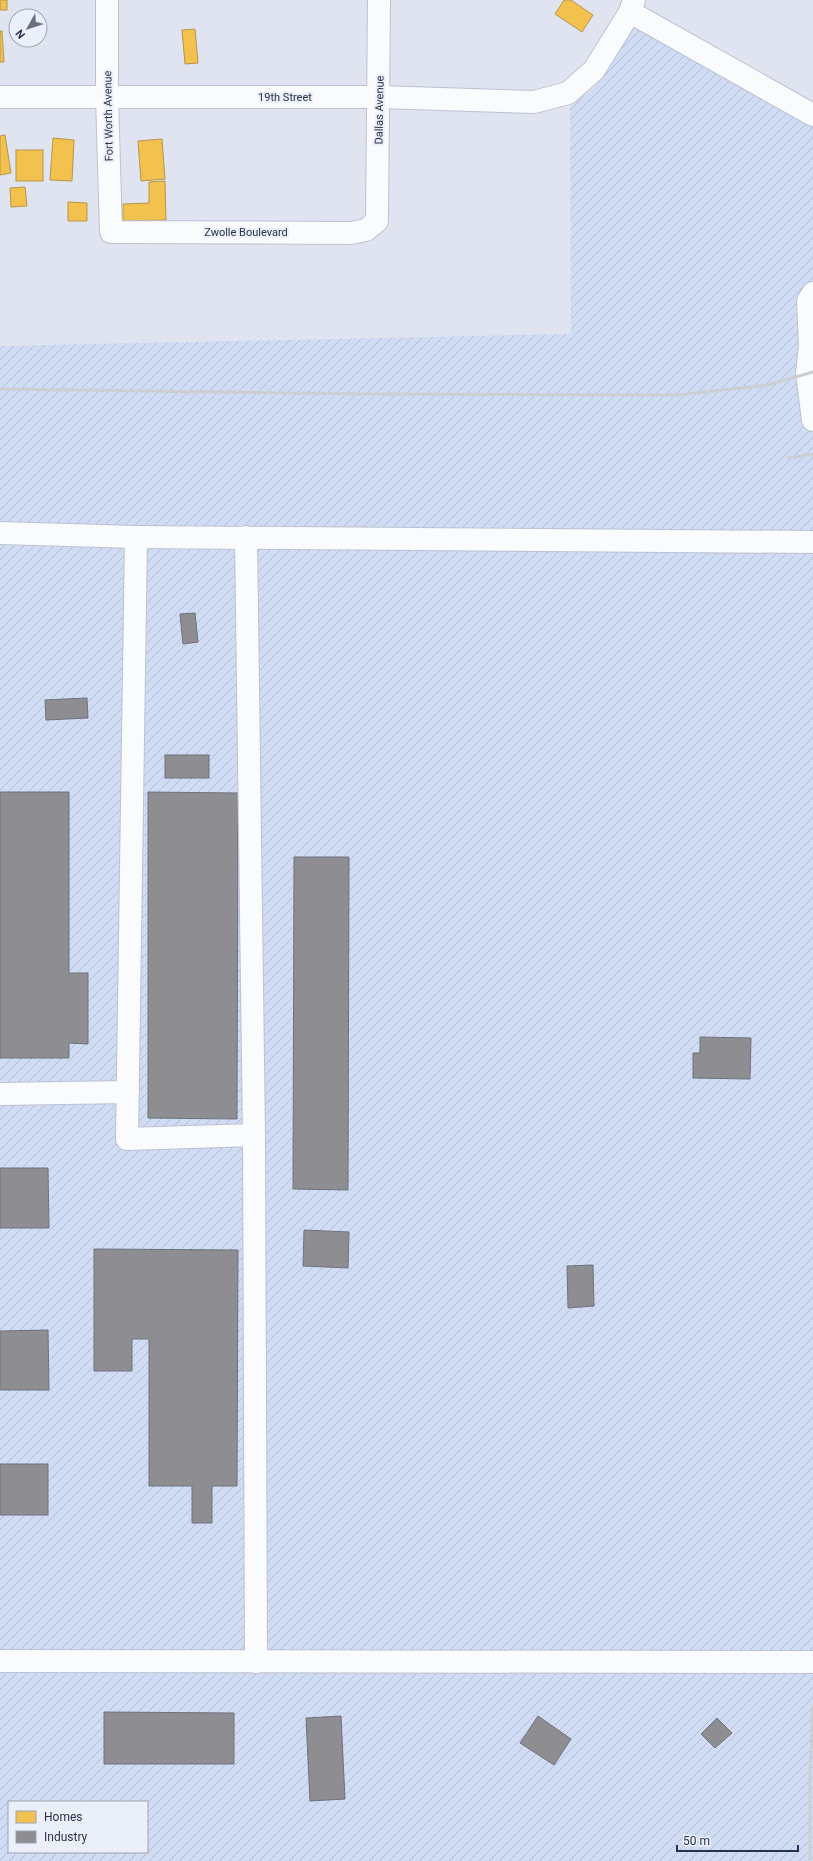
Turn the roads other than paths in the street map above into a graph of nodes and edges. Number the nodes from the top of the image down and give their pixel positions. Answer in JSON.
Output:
{"nodes":[{"id":1,"x":107,"y":0,"type":"edge"},
{"id":2,"x":379,"y":0,"type":"edge"},
{"id":3,"x":632,"y":6,"type":"edge"},
{"id":4,"x":0,"y":97,"type":"edge"},
{"id":5,"x":107,"y":97,"type":"junction"},
{"id":6,"x":379,"y":98,"type":"junction"},
{"id":7,"x":813,"y":115,"type":"edge"},
{"id":8,"x":377,"y":221,"type":"joint"},
{"id":9,"x":111,"y":232,"type":"joint"},
{"id":10,"x":813,"y":293,"type":"edge"},
{"id":11,"x":813,"y":420,"type":"edge"},
{"id":12,"x":0,"y":533,"type":"edge"},
{"id":13,"x":136,"y":537,"type":"junction"},
{"id":14,"x":246,"y":537,"type":"junction"},
{"id":15,"x":813,"y":542,"type":"edge"},
{"id":16,"x":128,"y":1092,"type":"junction"},
{"id":17,"x":0,"y":1094,"type":"edge"},
{"id":18,"x":254,"y":1135,"type":"junction"},
{"id":19,"x":0,"y":1661,"type":"edge"},
{"id":20,"x":256,"y":1662,"type":"junction"},
{"id":21,"x":813,"y":1662,"type":"edge"}],
"edges":[{"from":1,"to":5,"type":"street","name":"Fort Worth Avenue"},
{"from":2,"to":6,"type":"street","name":"Dallas Avenue"},
{"from":3,"to":6,"type":"street","name":"19th Street"},
{"from":3,"to":7,"type":"street"},
{"from":4,"to":5,"type":"street","name":"19th Street"},
{"from":5,"to":6,"type":"street","name":"19th Street"},
{"from":5,"to":9,"type":"street","name":"Fort Worth Avenue"},
{"from":6,"to":8,"type":"street","name":"Dallas Avenue"},
{"from":8,"to":9,"type":"street","name":"Zwolle Boulevard"},
{"from":10,"to":11,"type":"street"},
{"from":12,"to":13,"type":"street"},
{"from":13,"to":14,"type":"street"},
{"from":13,"to":16,"type":"street"},
{"from":14,"to":15,"type":"street"},
{"from":14,"to":18,"type":"street"},
{"from":16,"to":17,"type":"street"},
{"from":16,"to":18,"type":"street"},
{"from":18,"to":20,"type":"street"},
{"from":19,"to":20,"type":"street"},
{"from":20,"to":21,"type":"street"}]}
